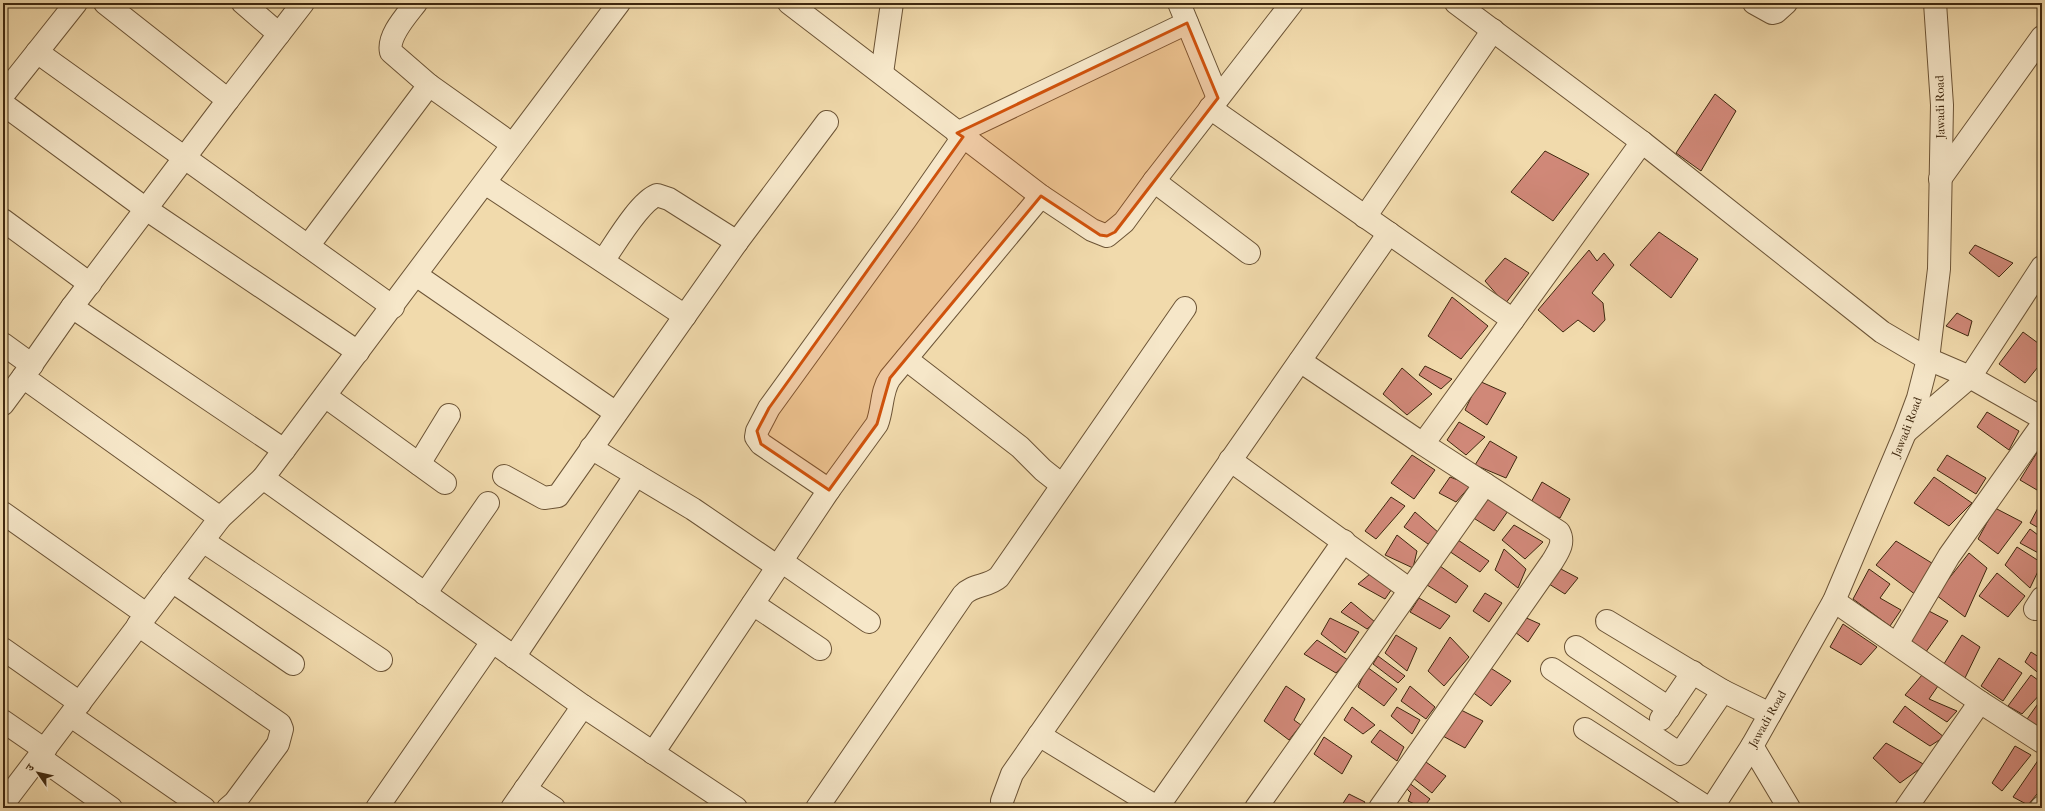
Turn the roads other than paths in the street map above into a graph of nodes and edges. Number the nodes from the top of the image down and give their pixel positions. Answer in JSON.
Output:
{"nodes":[{"id":1,"x":76,"y":3,"type":"edge"},
{"id":2,"x":105,"y":3,"type":"edge"},
{"id":3,"x":243,"y":3,"type":"edge"},
{"id":4,"x":303,"y":3,"type":"edge"},
{"id":5,"x":416,"y":3,"type":"edge"},
{"id":6,"x":619,"y":3,"type":"edge"},
{"id":7,"x":789,"y":3,"type":"edge"},
{"id":8,"x":892,"y":3,"type":"edge"},
{"id":9,"x":1179,"y":3,"type":"edge"},
{"id":10,"x":1292,"y":3,"type":"edge"},
{"id":11,"x":1456,"y":3,"type":"edge"},
{"id":12,"x":1754,"y":3,"type":"edge"},
{"id":13,"x":1786,"y":3,"type":"edge"},
{"id":14,"x":1935,"y":3,"type":"edge"},
{"id":15,"x":1187,"y":24,"type":"junction"},
{"id":16,"x":1493,"y":30,"type":"junction"},
{"id":17,"x":279,"y":34,"type":"junction"},
{"id":18,"x":2042,"y":37,"type":"edge"},
{"id":19,"x":37,"y":52,"type":"junction"},
{"id":20,"x":882,"y":73,"type":"junction"},
{"id":21,"x":429,"y":85,"type":"junction"},
{"id":22,"x":3,"y":95,"type":"edge"},
{"id":23,"x":228,"y":100,"type":"junction"},
{"id":24,"x":1214,"y":103,"type":"junction"},
{"id":25,"x":3,"y":104,"type":"edge"},
{"id":26,"x":827,"y":122,"type":"dead end"},
{"id":27,"x":960,"y":135,"type":"junction"},
{"id":28,"x":1642,"y":142,"type":"junction"},
{"id":29,"x":512,"y":144,"type":"junction"},
{"id":30,"x":184,"y":158,"type":"junction"},
{"id":31,"x":1940,"y":179,"type":"junction"},
{"id":32,"x":1154,"y":181,"type":"junction"},
{"id":33,"x":485,"y":182,"type":"junction"},
{"id":34,"x":1041,"y":196,"type":"junction"},
{"id":35,"x":146,"y":209,"type":"junction"},
{"id":36,"x":1365,"y":216,"type":"junction"},
{"id":37,"x":3,"y":220,"type":"edge"},
{"id":38,"x":1389,"y":233,"type":"junction"},
{"id":39,"x":737,"y":242,"type":"junction"},
{"id":40,"x":308,"y":246,"type":"junction"},
{"id":41,"x":1249,"y":252,"type":"dead end"},
{"id":42,"x":603,"y":261,"type":"junction"},
{"id":43,"x":2042,"y":267,"type":"edge"},
{"id":44,"x":416,"y":275,"type":"junction"},
{"id":45,"x":90,"y":284,"type":"junction"},
{"id":46,"x":72,"y":307,"type":"junction"},
{"id":47,"x":393,"y":307,"type":"junction"},
{"id":48,"x":1185,"y":308,"type":"dead end"},
{"id":49,"x":685,"y":316,"type":"junction"},
{"id":50,"x":1513,"y":320,"type":"junction"},
{"id":51,"x":3,"y":344,"type":"edge"},
{"id":52,"x":358,"y":352,"type":"junction"},
{"id":53,"x":906,"y":359,"type":"junction"},
{"id":54,"x":1928,"y":359,"type":"junction"},
{"id":55,"x":1300,"y":360,"type":"junction"},
{"id":56,"x":28,"y":371,"type":"junction"},
{"id":57,"x":1970,"y":377,"type":"junction"},
{"id":58,"x":325,"y":396,"type":"junction"},
{"id":59,"x":3,"y":404,"type":"edge"},
{"id":60,"x":616,"y":413,"type":"junction"},
{"id":61,"x":449,"y":415,"type":"dead end"},
{"id":62,"x":2042,"y":418,"type":"edge"},
{"id":63,"x":2042,"y":425,"type":"edge"},
{"id":64,"x":1905,"y":433,"type":"junction"},
{"id":65,"x":1424,"y":444,"type":"junction"},
{"id":66,"x":591,"y":448,"type":"junction"},
{"id":67,"x":284,"y":450,"type":"junction"},
{"id":68,"x":1230,"y":460,"type":"junction"},
{"id":69,"x":419,"y":464,"type":"junction"},
{"id":70,"x":636,"y":475,"type":"junction"},
{"id":71,"x":504,"y":476,"type":"dead end"},
{"id":72,"x":263,"y":478,"type":"junction"},
{"id":73,"x":445,"y":483,"type":"dead end"},
{"id":74,"x":1486,"y":484,"type":"junction"},
{"id":75,"x":1062,"y":485,"type":"junction"},
{"id":76,"x":829,"y":490,"type":"junction"},
{"id":77,"x":488,"y":503,"type":"dead end"},
{"id":78,"x":3,"y":513,"type":"edge"},
{"id":79,"x":220,"y":518,"type":"junction"},
{"id":80,"x":203,"y":541,"type":"junction"},
{"id":81,"x":1344,"y":541,"type":"junction"},
{"id":82,"x":780,"y":564,"type":"junction"},
{"id":83,"x":172,"y":581,"type":"junction"},
{"id":84,"x":1410,"y":590,"type":"junction"},
{"id":85,"x":425,"y":594,"type":"junction"},
{"id":86,"x":1834,"y":601,"type":"junction"},
{"id":87,"x":753,"y":604,"type":"junction"},
{"id":88,"x":142,"y":620,"type":"junction"},
{"id":89,"x":1607,"y":621,"type":"dead end"},
{"id":90,"x":869,"y":622,"type":"dead end"},
{"id":91,"x":492,"y":642,"type":"junction"},
{"id":92,"x":1897,"y":644,"type":"junction"},
{"id":93,"x":1576,"y":646,"type":"dead end"},
{"id":94,"x":3,"y":649,"type":"edge"},
{"id":95,"x":820,"y":649,"type":"dead end"},
{"id":96,"x":514,"y":657,"type":"junction"},
{"id":97,"x":381,"y":660,"type":"dead end"},
{"id":98,"x":293,"y":664,"type":"dead end"},
{"id":99,"x":1552,"y":669,"type":"dead end"},
{"id":100,"x":1693,"y":672,"type":"junction"},
{"id":101,"x":1723,"y":691,"type":"junction"},
{"id":102,"x":1980,"y":702,"type":"junction"},
{"id":103,"x":583,"y":706,"type":"junction"},
{"id":104,"x":1669,"y":708,"type":"junction"},
{"id":105,"x":76,"y":709,"type":"junction"},
{"id":106,"x":1770,"y":714,"type":"junction"},
{"id":107,"x":3,"y":721,"type":"edge"},
{"id":108,"x":1585,"y":729,"type":"dead end"},
{"id":109,"x":1650,"y":734,"type":"junction"},
{"id":110,"x":1039,"y":735,"type":"junction"},
{"id":111,"x":2042,"y":742,"type":"edge"},
{"id":112,"x":1752,"y":746,"type":"junction"},
{"id":113,"x":42,"y":753,"type":"junction"},
{"id":114,"x":653,"y":753,"type":"junction"},
{"id":115,"x":525,"y":789,"type":"junction"},
{"id":116,"x":1002,"y":801,"type":"dead end"},
{"id":117,"x":3,"y":804,"type":"edge"},
{"id":118,"x":111,"y":808,"type":"edge"},
{"id":119,"x":204,"y":808,"type":"edge"},
{"id":120,"x":228,"y":808,"type":"edge"},
{"id":121,"x":377,"y":808,"type":"edge"},
{"id":122,"x":512,"y":808,"type":"edge"},
{"id":123,"x":554,"y":808,"type":"edge"},
{"id":124,"x":736,"y":808,"type":"edge"},
{"id":125,"x":817,"y":808,"type":"edge"},
{"id":126,"x":1157,"y":808,"type":"edge"},
{"id":127,"x":1256,"y":808,"type":"edge"},
{"id":128,"x":1380,"y":808,"type":"edge"},
{"id":129,"x":1708,"y":808,"type":"edge"},
{"id":130,"x":1712,"y":808,"type":"edge"},
{"id":131,"x":1789,"y":808,"type":"edge"},
{"id":132,"x":1906,"y":808,"type":"edge"}],
"edges":[{"from":1,"to":19,"type":"street"},
{"from":2,"to":23,"type":"street"},
{"from":3,"to":17,"type":"street"},
{"from":4,"to":17,"type":"street"},
{"from":5,"to":21,"type":"street"},
{"from":6,"to":29,"type":"street"},
{"from":7,"to":20,"type":"street"},
{"from":8,"to":20,"type":"street"},
{"from":9,"to":15,"type":"street"},
{"from":10,"to":24,"type":"street"},
{"from":11,"to":16,"type":"street"},
{"from":12,"to":13,"type":"street"},
{"from":14,"to":31,"type":"street","name":"Jawadi Road"},
{"from":15,"to":24,"type":"street"},
{"from":15,"to":27,"type":"street"},
{"from":16,"to":28,"type":"street"},
{"from":16,"to":36,"type":"street"},
{"from":17,"to":23,"type":"street"},
{"from":18,"to":31,"type":"street"},
{"from":19,"to":22,"type":"street"},
{"from":19,"to":30,"type":"street"},
{"from":20,"to":27,"type":"street"},
{"from":21,"to":29,"type":"street"},
{"from":21,"to":40,"type":"street"},
{"from":23,"to":30,"type":"street"},
{"from":24,"to":32,"type":"street"},
{"from":24,"to":36,"type":"street"},
{"from":25,"to":35,"type":"street"},
{"from":26,"to":39,"type":"street"},
{"from":27,"to":34,"type":"street"},
{"from":27,"to":76,"type":"street"},
{"from":28,"to":50,"type":"street"},
{"from":28,"to":54,"type":"street"},
{"from":29,"to":33,"type":"street"},
{"from":30,"to":35,"type":"street"},
{"from":30,"to":40,"type":"street"},
{"from":31,"to":54,"type":"street","name":"Jawadi Road"},
{"from":32,"to":34,"type":"street"},
{"from":32,"to":41,"type":"street"},
{"from":33,"to":42,"type":"street"},
{"from":33,"to":44,"type":"street"},
{"from":34,"to":53,"type":"street"},
{"from":35,"to":45,"type":"street"},
{"from":35,"to":52,"type":"street"},
{"from":36,"to":38,"type":"street"},
{"from":37,"to":45,"type":"street"},
{"from":38,"to":50,"type":"street"},
{"from":38,"to":55,"type":"street"},
{"from":39,"to":42,"type":"street"},
{"from":39,"to":49,"type":"street"},
{"from":40,"to":47,"type":"street"},
{"from":42,"to":49,"type":"street"},
{"from":43,"to":57,"type":"street"},
{"from":44,"to":47,"type":"street"},
{"from":44,"to":60,"type":"street"},
{"from":45,"to":46,"type":"street"},
{"from":46,"to":56,"type":"street"},
{"from":46,"to":67,"type":"street"},
{"from":47,"to":52,"type":"street"},
{"from":48,"to":75,"type":"street"},
{"from":49,"to":60,"type":"street"},
{"from":50,"to":65,"type":"street"},
{"from":51,"to":56,"type":"street"},
{"from":52,"to":58,"type":"street"},
{"from":53,"to":75,"type":"street"},
{"from":53,"to":76,"type":"street"},
{"from":54,"to":57,"type":"street"},
{"from":54,"to":64,"type":"street","name":"Jawadi Road"},
{"from":55,"to":65,"type":"street"},
{"from":55,"to":68,"type":"street"},
{"from":56,"to":59,"type":"street"},
{"from":56,"to":79,"type":"street"},
{"from":57,"to":62,"type":"street"},
{"from":57,"to":64,"type":"street"},
{"from":58,"to":67,"type":"street"},
{"from":58,"to":69,"type":"street"},
{"from":60,"to":66,"type":"street"},
{"from":61,"to":69,"type":"street"},
{"from":63,"to":92,"type":"street"},
{"from":64,"to":86,"type":"street","name":"Jawadi Road"},
{"from":65,"to":74,"type":"street"},
{"from":66,"to":70,"type":"street"},
{"from":66,"to":71,"type":"street"},
{"from":67,"to":72,"type":"street"},
{"from":68,"to":81,"type":"street"},
{"from":68,"to":110,"type":"street"},
{"from":69,"to":73,"type":"street"},
{"from":70,"to":82,"type":"street"},
{"from":70,"to":96,"type":"street"},
{"from":72,"to":79,"type":"street"},
{"from":72,"to":85,"type":"street"},
{"from":74,"to":84,"type":"street"},
{"from":74,"to":128,"type":"street"},
{"from":75,"to":125,"type":"street"},
{"from":76,"to":82,"type":"street"},
{"from":77,"to":85,"type":"street"},
{"from":78,"to":88,"type":"street"},
{"from":79,"to":80,"type":"street"},
{"from":80,"to":83,"type":"street"},
{"from":80,"to":97,"type":"street"},
{"from":81,"to":84,"type":"street"},
{"from":81,"to":126,"type":"street"},
{"from":82,"to":87,"type":"street"},
{"from":82,"to":90,"type":"street"},
{"from":83,"to":88,"type":"street"},
{"from":83,"to":98,"type":"street"},
{"from":84,"to":127,"type":"street"},
{"from":85,"to":91,"type":"street"},
{"from":86,"to":92,"type":"street"},
{"from":86,"to":106,"type":"street","name":"Jawadi Road"},
{"from":87,"to":95,"type":"street"},
{"from":87,"to":114,"type":"street"},
{"from":88,"to":105,"type":"street"},
{"from":88,"to":120,"type":"street"},
{"from":89,"to":100,"type":"street"},
{"from":91,"to":96,"type":"street"},
{"from":91,"to":121,"type":"street"},
{"from":92,"to":102,"type":"street"},
{"from":93,"to":104,"type":"street"},
{"from":94,"to":105,"type":"street"},
{"from":96,"to":103,"type":"street"},
{"from":99,"to":109,"type":"street"},
{"from":100,"to":101,"type":"street"},
{"from":100,"to":104,"type":"street"},
{"from":101,"to":106,"type":"street"},
{"from":101,"to":109,"type":"street"},
{"from":102,"to":111,"type":"street"},
{"from":102,"to":132,"type":"street"},
{"from":103,"to":114,"type":"street"},
{"from":103,"to":115,"type":"street"},
{"from":104,"to":109,"type":"street"},
{"from":105,"to":113,"type":"street"},
{"from":105,"to":119,"type":"street"},
{"from":106,"to":112,"type":"street","name":"Jawadi Road"},
{"from":107,"to":113,"type":"street"},
{"from":108,"to":129,"type":"street"},
{"from":110,"to":116,"type":"street"},
{"from":110,"to":126,"type":"street"},
{"from":112,"to":130,"type":"street","name":"Jawadi Road"},
{"from":112,"to":131,"type":"street"},
{"from":113,"to":117,"type":"street"},
{"from":113,"to":118,"type":"street"},
{"from":114,"to":124,"type":"street"},
{"from":115,"to":122,"type":"street"},
{"from":115,"to":123,"type":"street"}]}
